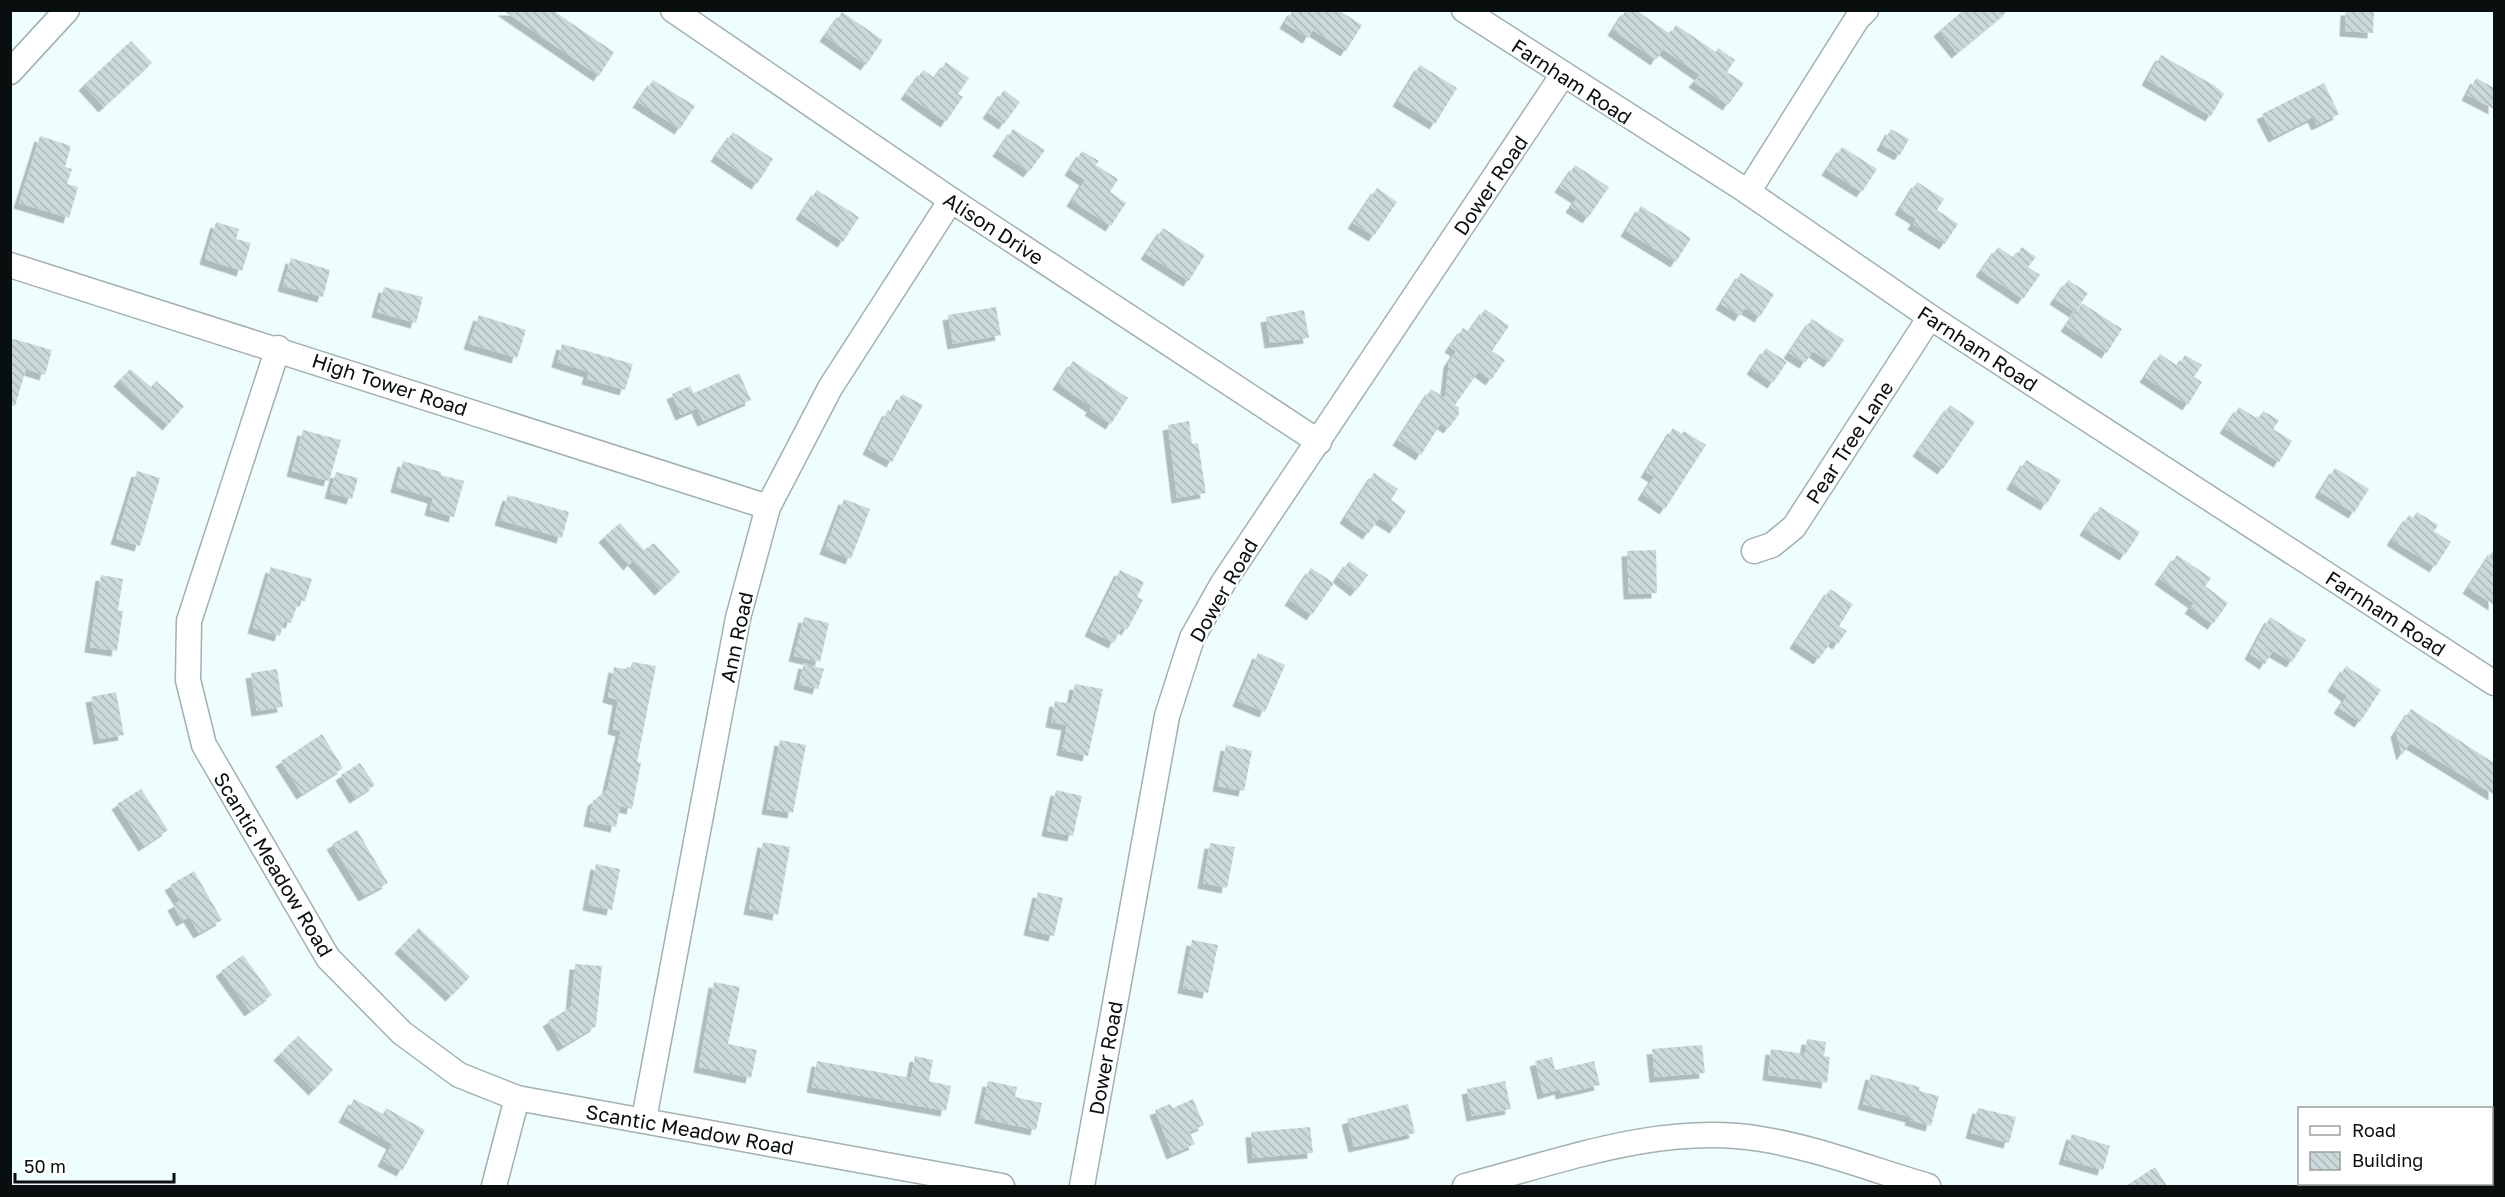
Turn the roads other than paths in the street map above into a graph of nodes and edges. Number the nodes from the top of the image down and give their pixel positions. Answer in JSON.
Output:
{"nodes":[{"id":1,"x":67,"y":10,"type":"edge"},
{"id":2,"x":673,"y":10,"type":"edge"},
{"id":3,"x":1464,"y":10,"type":"edge"},
{"id":4,"x":1866,"y":10,"type":"edge"},
{"id":5,"x":10,"y":72,"type":"edge"},
{"id":6,"x":1562,"y":76,"type":"junction"},
{"id":7,"x":1748,"y":192,"type":"junction"},
{"id":8,"x":951,"y":200,"type":"junction"},
{"id":9,"x":10,"y":265,"type":"edge"},
{"id":10,"x":1930,"y":317,"type":"junction"},
{"id":11,"x":278,"y":348,"type":"junction"},
{"id":12,"x":1319,"y":442,"type":"junction"},
{"id":13,"x":768,"y":507,"type":"junction"},
{"id":14,"x":1754,"y":551,"type":"dead end"},
{"id":15,"x":2494,"y":683,"type":"edge"},
{"id":16,"x":517,"y":1098,"type":"junction"},
{"id":17,"x":644,"y":1119,"type":"junction"},
{"id":18,"x":494,"y":1186,"type":"edge"},
{"id":19,"x":1002,"y":1186,"type":"edge"},
{"id":20,"x":1082,"y":1186,"type":"edge"},
{"id":21,"x":1465,"y":1186,"type":"edge"},
{"id":22,"x":1928,"y":1186,"type":"edge"}],
"edges":[{"from":1,"to":5,"type":"street"},
{"from":2,"to":8,"type":"street","name":"Alison Drive"},
{"from":3,"to":6,"type":"street","name":"Farnham Road"},
{"from":4,"to":7,"type":"street"},
{"from":6,"to":7,"type":"street","name":"Farnham Road"},
{"from":6,"to":12,"type":"street","name":"Dower Road"},
{"from":7,"to":10,"type":"street","name":"Farnham Road"},
{"from":8,"to":12,"type":"street","name":"Alison Drive"},
{"from":8,"to":13,"type":"street","name":"Ann Road"},
{"from":9,"to":11,"type":"street","name":"High Tower Road"},
{"from":10,"to":14,"type":"street","name":"Pear Tree Lane"},
{"from":10,"to":15,"type":"street","name":"Farnham Road"},
{"from":11,"to":13,"type":"street","name":"High Tower Road"},
{"from":11,"to":16,"type":"street","name":"Scantic Meadow Road"},
{"from":12,"to":20,"type":"street","name":"Dower Road"},
{"from":13,"to":17,"type":"street","name":"Ann Road"},
{"from":16,"to":17,"type":"street","name":"Scantic Meadow Road"},
{"from":16,"to":18,"type":"street"},
{"from":17,"to":19,"type":"street","name":"Scantic Meadow Road"},
{"from":21,"to":22,"type":"street"}]}
